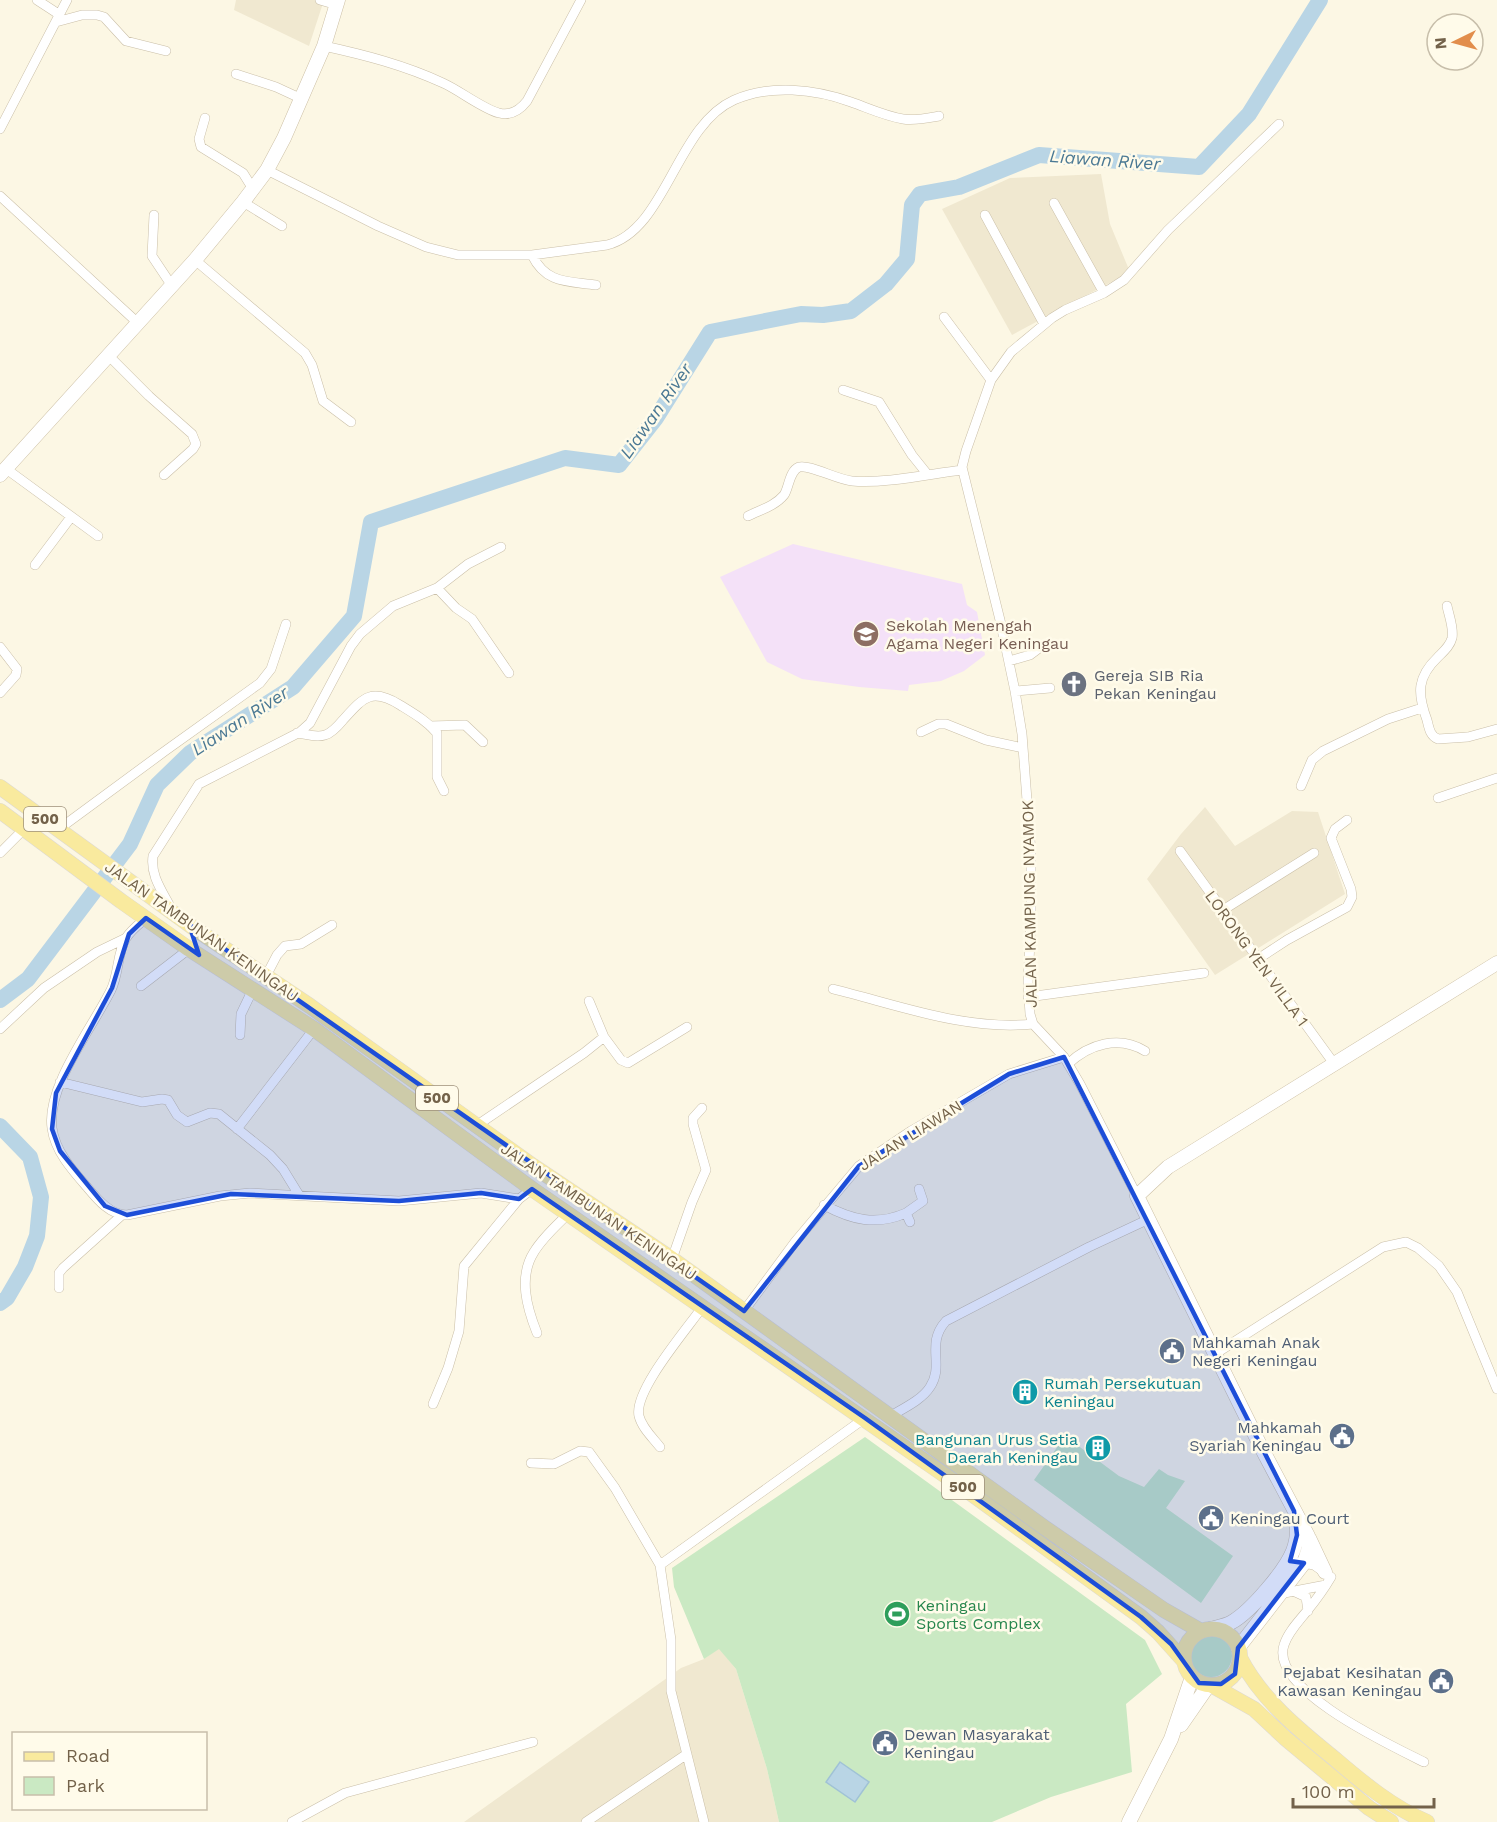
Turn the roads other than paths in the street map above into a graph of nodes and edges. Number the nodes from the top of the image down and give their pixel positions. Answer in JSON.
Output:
{"nodes":[{"id":1,"x":37,"y":0,"type":"edge"},
{"id":2,"x":67,"y":0,"type":"edge"},
{"id":3,"x":320,"y":0,"type":"edge"},
{"id":4,"x":581,"y":0,"type":"edge"},
{"id":5,"x":338,"y":3,"type":"edge"},
{"id":6,"x":58,"y":19,"type":"junction"},
{"id":7,"x":324,"y":46,"type":"junction"},
{"id":8,"x":166,"y":51,"type":"dead end"},
{"id":9,"x":236,"y":74,"type":"dead end"},
{"id":10,"x":302,"y":99,"type":"junction"},
{"id":11,"x":939,"y":116,"type":"dead end"},
{"id":12,"x":205,"y":118,"type":"dead end"},
{"id":13,"x":1279,"y":124,"type":"dead end"},
{"id":14,"x":0,"y":129,"type":"edge"},
{"id":15,"x":267,"y":170,"type":"junction"},
{"id":16,"x":253,"y":189,"type":"junction"},
{"id":17,"x":0,"y":196,"type":"edge"},
{"id":18,"x":243,"y":202,"type":"junction"},
{"id":19,"x":1054,"y":203,"type":"dead end"},
{"id":20,"x":154,"y":214,"type":"dead end"},
{"id":21,"x":985,"y":215,"type":"dead end"},
{"id":22,"x":282,"y":226,"type":"dead end"},
{"id":23,"x":532,"y":255,"type":"junction"},
{"id":24,"x":195,"y":260,"type":"junction"},
{"id":25,"x":596,"y":285,"type":"dead end"},
{"id":26,"x":172,"y":286,"type":"junction"},
{"id":27,"x":1104,"y":293,"type":"junction"},
{"id":28,"x":944,"y":317,"type":"dead end"},
{"id":29,"x":139,"y":324,"type":"junction"},
{"id":30,"x":1044,"y":324,"type":"junction"},
{"id":31,"x":109,"y":356,"type":"junction"},
{"id":32,"x":991,"y":380,"type":"junction"},
{"id":33,"x":843,"y":390,"type":"dead end"},
{"id":34,"x":351,"y":422,"type":"dead end"},
{"id":35,"x":962,"y":470,"type":"junction"},
{"id":36,"x":3,"y":471,"type":"edge"},
{"id":37,"x":928,"y":474,"type":"junction"},
{"id":38,"x":164,"y":475,"type":"dead end"},
{"id":39,"x":748,"y":516,"type":"dead end"},
{"id":40,"x":71,"y":517,"type":"junction"},
{"id":41,"x":98,"y":536,"type":"dead end"},
{"id":42,"x":501,"y":547,"type":"dead end"},
{"id":43,"x":35,"y":565,"type":"dead end"},
{"id":44,"x":437,"y":588,"type":"junction"},
{"id":45,"x":1447,"y":606,"type":"dead end"},
{"id":46,"x":286,"y":624,"type":"dead end"},
{"id":47,"x":1042,"y":646,"type":"dead end"},
{"id":48,"x":0,"y":647,"type":"edge"},
{"id":49,"x":1009,"y":662,"type":"junction"},
{"id":50,"x":509,"y":673,"type":"dead end"},
{"id":51,"x":1050,"y":688,"type":"dead end"},
{"id":52,"x":1015,"y":691,"type":"junction"},
{"id":53,"x":0,"y":693,"type":"edge"},
{"id":54,"x":1422,"y":708,"type":"junction"},
{"id":55,"x":430,"y":726,"type":"junction"},
{"id":56,"x":1497,"y":729,"type":"edge"},
{"id":57,"x":921,"y":732,"type":"dead end"},
{"id":58,"x":297,"y":733,"type":"junction"},
{"id":59,"x":483,"y":742,"type":"dead end"},
{"id":60,"x":1023,"y":748,"type":"junction"},
{"id":61,"x":1497,"y":778,"type":"edge"},
{"id":62,"x":1301,"y":786,"type":"dead end"},
{"id":63,"x":0,"y":787,"type":"edge"},
{"id":64,"x":444,"y":791,"type":"dead end"},
{"id":65,"x":1438,"y":798,"type":"dead end"},
{"id":66,"x":0,"y":811,"type":"edge"},
{"id":67,"x":1347,"y":820,"type":"dead end"},
{"id":68,"x":24,"y":829,"type":"junction"},
{"id":69,"x":59,"y":829,"type":"junction"},
{"id":70,"x":1180,"y":851,"type":"dead end"},
{"id":71,"x":0,"y":853,"type":"edge"},
{"id":72,"x":1314,"y":853,"type":"dead end"},
{"id":73,"x":1223,"y":910,"type":"junction"},
{"id":74,"x":173,"y":912,"type":"junction"},
{"id":75,"x":146,"y":918,"type":"junction"},
{"id":76,"x":189,"y":924,"type":"junction"},
{"id":77,"x":332,"y":926,"type":"dead end"},
{"id":78,"x":126,"y":938,"type":"junction"},
{"id":79,"x":189,"y":949,"type":"junction"},
{"id":80,"x":1258,"y":959,"type":"junction"},
{"id":81,"x":1497,"y":963,"type":"edge"},
{"id":82,"x":1204,"y":973,"type":"dead end"},
{"id":83,"x":266,"y":975,"type":"junction"},
{"id":84,"x":141,"y":986,"type":"dead end"},
{"id":85,"x":250,"y":987,"type":"junction"},
{"id":86,"x":833,"y":989,"type":"dead end"},
{"id":87,"x":1028,"y":997,"type":"junction"},
{"id":88,"x":589,"y":1001,"type":"dead end"},
{"id":89,"x":1033,"y":1024,"type":"junction"},
{"id":90,"x":687,"y":1027,"type":"dead end"},
{"id":91,"x":0,"y":1029,"type":"edge"},
{"id":92,"x":314,"y":1029,"type":"junction"},
{"id":93,"x":240,"y":1035,"type":"dead end"},
{"id":94,"x":604,"y":1037,"type":"junction"},
{"id":95,"x":1145,"y":1051,"type":"dead end"},
{"id":96,"x":1066,"y":1060,"type":"junction"},
{"id":97,"x":1335,"y":1065,"type":"junction"},
{"id":98,"x":60,"y":1082,"type":"junction"},
{"id":99,"x":702,"y":1108,"type":"dead end"},
{"id":100,"x":476,"y":1125,"type":"junction"},
{"id":101,"x":237,"y":1129,"type":"junction"},
{"id":102,"x":532,"y":1189,"type":"junction"},
{"id":103,"x":919,"y":1189,"type":"dead end"},
{"id":104,"x":299,"y":1195,"type":"junction"},
{"id":105,"x":1137,"y":1196,"type":"junction"},
{"id":106,"x":519,"y":1199,"type":"junction"},
{"id":107,"x":824,"y":1205,"type":"junction"},
{"id":108,"x":569,"y":1214,"type":"junction"},
{"id":109,"x":122,"y":1215,"type":"junction"},
{"id":110,"x":1149,"y":1219,"type":"junction"},
{"id":111,"x":672,"y":1259,"type":"junction"},
{"id":112,"x":59,"y":1288,"type":"dead end"},
{"id":113,"x":704,"y":1306,"type":"junction"},
{"id":114,"x":744,"y":1311,"type":"junction"},
{"id":115,"x":537,"y":1333,"type":"dead end"},
{"id":116,"x":1215,"y":1354,"type":"junction"},
{"id":117,"x":1497,"y":1389,"type":"edge"},
{"id":118,"x":433,"y":1404,"type":"dead end"},
{"id":119,"x":889,"y":1417,"type":"junction"},
{"id":120,"x":865,"y":1418,"type":"junction"},
{"id":121,"x":660,"y":1447,"type":"dead end"},
{"id":122,"x":531,"y":1463,"type":"dead end"},
{"id":123,"x":1294,"y":1511,"type":"junction"},
{"id":124,"x":1308,"y":1536,"type":"junction"},
{"id":125,"x":1287,"y":1562,"type":"junction"},
{"id":126,"x":1304,"y":1563,"type":"junction"},
{"id":127,"x":660,"y":1565,"type":"junction"},
{"id":128,"x":1327,"y":1578,"type":"junction"},
{"id":129,"x":1286,"y":1593,"type":"junction"},
{"id":130,"x":1308,"y":1611,"type":"junction"},
{"id":131,"x":1205,"y":1630,"type":"junction"},
{"id":132,"x":1239,"y":1653,"type":"junction"},
{"id":133,"x":1184,"y":1661,"type":"junction"},
{"id":134,"x":1192,"y":1677,"type":"junction"},
{"id":135,"x":1211,"y":1686,"type":"junction"},
{"id":136,"x":1171,"y":1739,"type":"junction"},
{"id":137,"x":532,"y":1742,"type":"dead end"},
{"id":138,"x":687,"y":1754,"type":"junction"},
{"id":139,"x":1424,"y":1762,"type":"dead end"},
{"id":140,"x":292,"y":1822,"type":"edge"},
{"id":141,"x":586,"y":1822,"type":"edge"},
{"id":142,"x":704,"y":1822,"type":"edge"},
{"id":143,"x":1129,"y":1822,"type":"edge"},
{"id":144,"x":1391,"y":1822,"type":"edge"},
{"id":145,"x":1426,"y":1822,"type":"edge"}],
"edges":[{"from":1,"to":6,"type":"street"},
{"from":2,"to":6,"type":"street"},
{"from":3,"to":5,"type":"street"},
{"from":4,"to":7,"type":"street"},
{"from":5,"to":7,"type":"street"},
{"from":6,"to":8,"type":"street"},
{"from":6,"to":14,"type":"street"},
{"from":7,"to":10,"type":"street"},
{"from":9,"to":10,"type":"street"},
{"from":10,"to":15,"type":"street"},
{"from":11,"to":23,"type":"street"},
{"from":12,"to":16,"type":"street"},
{"from":13,"to":27,"type":"street","name":"JALAN KAMPUNG NYAMOK"},
{"from":15,"to":16,"type":"street"},
{"from":15,"to":23,"type":"street"},
{"from":16,"to":18,"type":"street"},
{"from":17,"to":29,"type":"street"},
{"from":18,"to":22,"type":"street"},
{"from":18,"to":24,"type":"street"},
{"from":19,"to":27,"type":"street"},
{"from":20,"to":26,"type":"street"},
{"from":21,"to":30,"type":"street"},
{"from":23,"to":25,"type":"street"},
{"from":24,"to":26,"type":"street"},
{"from":24,"to":34,"type":"street"},
{"from":26,"to":29,"type":"street"},
{"from":27,"to":30,"type":"street","name":"JALAN KAMPUNG NYAMOK"},
{"from":28,"to":32,"type":"street"},
{"from":29,"to":31,"type":"street"},
{"from":30,"to":32,"type":"street","name":"JALAN KAMPUNG NYAMOK"},
{"from":31,"to":36,"type":"street"},
{"from":31,"to":38,"type":"street"},
{"from":32,"to":35,"type":"street","name":"JALAN KAMPUNG NYAMOK"},
{"from":33,"to":37,"type":"street"},
{"from":35,"to":37,"type":"street"},
{"from":35,"to":49,"type":"street","name":"JALAN KAMPUNG NYAMOK"},
{"from":36,"to":40,"type":"street"},
{"from":37,"to":39,"type":"street"},
{"from":40,"to":41,"type":"street"},
{"from":40,"to":43,"type":"street"},
{"from":42,"to":44,"type":"street"},
{"from":44,"to":50,"type":"street"},
{"from":44,"to":58,"type":"street"},
{"from":45,"to":54,"type":"street"},
{"from":46,"to":69,"type":"street"},
{"from":47,"to":49,"type":"street"},
{"from":48,"to":53,"type":"street"},
{"from":49,"to":52,"type":"street","name":"JALAN KAMPUNG NYAMOK"},
{"from":51,"to":52,"type":"street"},
{"from":52,"to":60,"type":"street","name":"JALAN KAMPUNG NYAMOK"},
{"from":54,"to":56,"type":"street"},
{"from":54,"to":62,"type":"street"},
{"from":55,"to":58,"type":"street"},
{"from":55,"to":59,"type":"street"},
{"from":55,"to":64,"type":"street"},
{"from":57,"to":60,"type":"street"},
{"from":58,"to":74,"type":"street"},
{"from":60,"to":87,"type":"street","name":"JALAN KAMPUNG NYAMOK"},
{"from":61,"to":65,"type":"street"},
{"from":63,"to":69,"type":"main road","name":"JALAN TAMBUNAN KENINGAU","number":"500"},
{"from":66,"to":68,"type":"main road","name":"JALAN TAMBUNAN KENINGAU","number":"500"},
{"from":67,"to":80,"type":"street"},
{"from":68,"to":71,"type":"street"},
{"from":68,"to":75,"type":"main road","name":"JALAN TAMBUNAN KENINGAU","number":"500"},
{"from":69,"to":74,"type":"main road","name":"JALAN TAMBUNAN KENINGAU","number":"500"},
{"from":70,"to":73,"type":"street","name":"LORONG YEN VILLA 1"},
{"from":72,"to":73,"type":"street"},
{"from":73,"to":80,"type":"street","name":"LORONG YEN VILLA 1"},
{"from":74,"to":76,"type":"main road","name":"JALAN TAMBUNAN KENINGAU","number":"500"},
{"from":75,"to":78,"type":"street"},
{"from":75,"to":79,"type":"main road","name":"JALAN TAMBUNAN KENINGAU","number":"500"},
{"from":76,"to":83,"type":"main road","name":"JALAN TAMBUNAN KENINGAU","number":"500"},
{"from":76,"to":85,"type":"main road"},
{"from":77,"to":83,"type":"street"},
{"from":78,"to":91,"type":"street"},
{"from":78,"to":98,"type":"street"},
{"from":79,"to":84,"type":"street"},
{"from":79,"to":85,"type":"main road","name":"JALAN TAMBUNAN KENINGAU","number":"500"},
{"from":80,"to":97,"type":"street","name":"LORONG YEN VILLA 1"},
{"from":81,"to":97,"type":"street"},
{"from":82,"to":87,"type":"street"},
{"from":83,"to":100,"type":"main road","name":"JALAN TAMBUNAN KENINGAU","number":"500"},
{"from":85,"to":92,"type":"main road","name":"JALAN TAMBUNAN KENINGAU","number":"500"},
{"from":85,"to":93,"type":"street"},
{"from":86,"to":89,"type":"street"},
{"from":87,"to":89,"type":"street","name":"JALAN KAMPUNG NYAMOK"},
{"from":88,"to":94,"type":"street"},
{"from":89,"to":96,"type":"street","name":"JALAN KAMPUNG NYAMOK"},
{"from":90,"to":94,"type":"street"},
{"from":92,"to":101,"type":"street"},
{"from":92,"to":102,"type":"main road","name":"JALAN TAMBUNAN KENINGAU","number":"500"},
{"from":94,"to":100,"type":"street"},
{"from":95,"to":96,"type":"street","name":"JALAN LIAWAN"},
{"from":96,"to":105,"type":"street","name":"JALAN KAMPUNG NYAMOK"},
{"from":96,"to":107,"type":"street","name":"JALAN LIAWAN"},
{"from":97,"to":105,"type":"street"},
{"from":98,"to":101,"type":"street"},
{"from":98,"to":109,"type":"street"},
{"from":99,"to":111,"type":"street"},
{"from":100,"to":111,"type":"main road","name":"JALAN TAMBUNAN KENINGAU","number":"500"},
{"from":101,"to":104,"type":"street"},
{"from":102,"to":106,"type":"street"},
{"from":102,"to":108,"type":"main road","name":"JALAN TAMBUNAN KENINGAU","number":"500"},
{"from":103,"to":107,"type":"street"},
{"from":104,"to":106,"type":"street"},
{"from":104,"to":109,"type":"street"},
{"from":105,"to":110,"type":"street","name":"JALAN KAMPUNG NYAMOK"},
{"from":106,"to":118,"type":"street"},
{"from":107,"to":114,"type":"street","name":"JALAN LIAWAN"},
{"from":108,"to":113,"type":"main road","name":"JALAN TAMBUNAN KENINGAU","number":"500"},
{"from":108,"to":115,"type":"street"},
{"from":109,"to":112,"type":"street"},
{"from":110,"to":116,"type":"street","name":"JALAN KAMPUNG NYAMOK"},
{"from":110,"to":119,"type":"street"},
{"from":111,"to":114,"type":"main road","name":"JALAN TAMBUNAN KENINGAU","number":"500"},
{"from":113,"to":120,"type":"main road","name":"JALAN TAMBUNAN KENINGAU","number":"500"},
{"from":113,"to":121,"type":"street"},
{"from":114,"to":119,"type":"main road","name":"JALAN TAMBUNAN KENINGAU","number":"500"},
{"from":116,"to":117,"type":"street"},
{"from":116,"to":123,"type":"street","name":"JALAN KAMPUNG NYAMOK"},
{"from":119,"to":131,"type":"main road","name":"JALAN TAMBUNAN KENINGAU","number":"500"},
{"from":120,"to":127,"type":"street"},
{"from":120,"to":133,"type":"main road","name":"JALAN TAMBUNAN KENINGAU","number":"500"},
{"from":122,"to":127,"type":"street"},
{"from":123,"to":124,"type":"street","name":"JALAN KAMPUNG NYAMOK"},
{"from":123,"to":125,"type":"street","name":"JALAN KAMPUNG NYAMOK"},
{"from":124,"to":126,"type":"street"},
{"from":124,"to":128,"type":"street","name":"JALAN KAMPUNG NYAMOK"},
{"from":125,"to":126,"type":"street"},
{"from":125,"to":131,"type":"street","name":"JALAN KAMPUNG NYAMOK"},
{"from":126,"to":128,"type":"street"},
{"from":126,"to":129,"type":"street"},
{"from":127,"to":138,"type":"street"},
{"from":128,"to":129,"type":"street"},
{"from":128,"to":130,"type":"street"},
{"from":129,"to":130,"type":"street"},
{"from":129,"to":132,"type":"street"},
{"from":130,"to":139,"type":"street"},
{"from":131,"to":132,"type":"main road","number":"500"},
{"from":131,"to":133,"type":"main road"},
{"from":132,"to":135,"type":"main road"},
{"from":132,"to":145,"type":"main road","number":"500"},
{"from":133,"to":134,"type":"main road","number":"500"},
{"from":134,"to":135,"type":"main road"},
{"from":134,"to":136,"type":"street"},
{"from":135,"to":136,"type":"street"},
{"from":135,"to":144,"type":"main road"},
{"from":136,"to":143,"type":"street"},
{"from":137,"to":140,"type":"street"},
{"from":138,"to":141,"type":"street"},
{"from":138,"to":142,"type":"street"}]}
